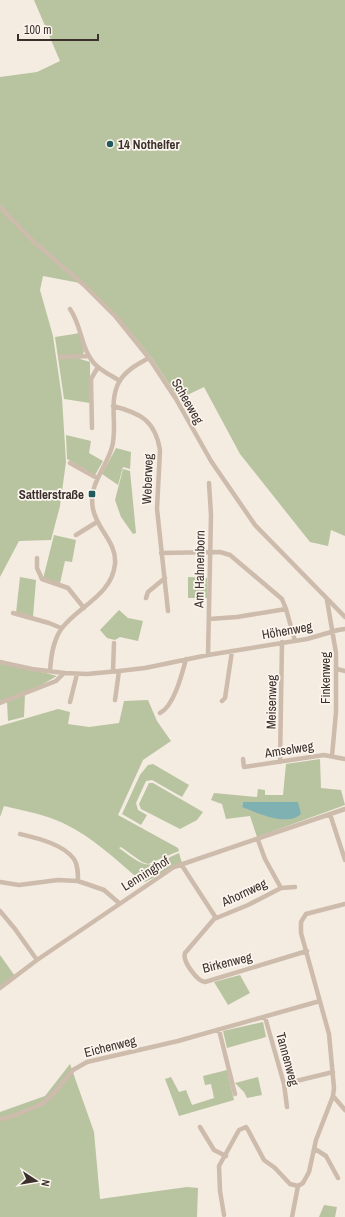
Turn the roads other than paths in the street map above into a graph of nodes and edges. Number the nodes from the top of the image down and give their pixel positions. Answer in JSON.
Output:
{"nodes":[{"id":1,"x":0,"y":207,"type":"edge"},
{"id":2,"x":70,"y":309,"type":"dead end"},
{"id":3,"x":60,"y":356,"type":"dead end"},
{"id":4,"x":89,"y":356,"type":"junction"},
{"id":5,"x":149,"y":358,"type":"junction"},
{"id":6,"x":98,"y":366,"type":"junction"},
{"id":7,"x":120,"y":382,"type":"junction"},
{"id":8,"x":113,"y":406,"type":"junction"},
{"id":9,"x":92,"y":428,"type":"dead end"},
{"id":10,"x":70,"y":463,"type":"dead end"},
{"id":11,"x":97,"y":478,"type":"junction"},
{"id":12,"x":209,"y":483,"type":"dead end"},
{"id":13,"x":97,"y":522,"type":"junction"},
{"id":14,"x":76,"y":535,"type":"dead end"},
{"id":15,"x":210,"y":553,"type":"junction"},
{"id":16,"x":162,"y":554,"type":"junction"},
{"id":17,"x":37,"y":558,"type":"dead end"},
{"id":18,"x":165,"y":578,"type":"junction"},
{"id":19,"x":146,"y":598,"type":"dead end"},
{"id":20,"x":327,"y":600,"type":"junction"},
{"id":21,"x":84,"y":608,"type":"junction"},
{"id":22,"x":286,"y":609,"type":"junction"},
{"id":23,"x":168,"y":611,"type":"dead end"},
{"id":24,"x":13,"y":613,"type":"dead end"},
{"id":25,"x":345,"y":617,"type":"edge"},
{"id":26,"x":209,"y":619,"type":"junction"},
{"id":27,"x":61,"y":628,"type":"junction"},
{"id":28,"x":345,"y":629,"type":"edge"},
{"id":29,"x":333,"y":631,"type":"junction"},
{"id":30,"x":295,"y":641,"type":"junction"},
{"id":31,"x":282,"y":642,"type":"junction"},
{"id":32,"x":114,"y":643,"type":"dead end"},
{"id":33,"x":232,"y":651,"type":"junction"},
{"id":34,"x":208,"y":655,"type":"junction"},
{"id":35,"x":186,"y":659,"type":"junction"},
{"id":36,"x":0,"y":662,"type":"edge"},
{"id":37,"x":336,"y":669,"type":"junction"},
{"id":38,"x":50,"y":671,"type":"junction"},
{"id":39,"x":116,"y":671,"type":"junction"},
{"id":40,"x":345,"y":671,"type":"edge"},
{"id":41,"x":64,"y":673,"type":"junction"},
{"id":42,"x":77,"y":674,"type":"junction"},
{"id":43,"x":115,"y":700,"type":"dead end"},
{"id":44,"x":222,"y":701,"type":"dead end"},
{"id":45,"x":70,"y":702,"type":"dead end"},
{"id":46,"x":0,"y":703,"type":"edge"},
{"id":47,"x":160,"y":713,"type":"dead end"},
{"id":48,"x":332,"y":756,"type":"junction"},
{"id":49,"x":243,"y":759,"type":"dead end"},
{"id":50,"x":345,"y":760,"type":"edge"},
{"id":51,"x":280,"y":762,"type":"junction"},
{"id":52,"x":345,"y":809,"type":"edge"},
{"id":53,"x":330,"y":814,"type":"junction"},
{"id":54,"x":20,"y":834,"type":"dead end"},
{"id":55,"x":258,"y":840,"type":"junction"},
{"id":56,"x":345,"y":860,"type":"edge"},
{"id":57,"x":181,"y":864,"type":"junction"},
{"id":58,"x":78,"y":880,"type":"junction"},
{"id":59,"x":0,"y":882,"type":"edge"},
{"id":60,"x":295,"y":887,"type":"dead end"},
{"id":61,"x":281,"y":888,"type":"junction"},
{"id":62,"x":119,"y":903,"type":"junction"},
{"id":63,"x":345,"y":904,"type":"edge"},
{"id":64,"x":0,"y":911,"type":"edge"},
{"id":65,"x":216,"y":918,"type":"junction"},
{"id":66,"x":307,"y":951,"type":"junction"},
{"id":67,"x":37,"y":960,"type":"junction"},
{"id":68,"x":0,"y":988,"type":"edge"},
{"id":69,"x":320,"y":1002,"type":"junction"},
{"id":70,"x":265,"y":1017,"type":"junction"},
{"id":71,"x":219,"y":1030,"type":"junction"},
{"id":72,"x":333,"y":1072,"type":"junction"},
{"id":73,"x":284,"y":1084,"type":"junction"},
{"id":74,"x":235,"y":1094,"type":"dead end"},
{"id":75,"x":333,"y":1096,"type":"junction"},
{"id":76,"x":288,"y":1107,"type":"dead end"},
{"id":77,"x":345,"y":1110,"type":"edge"},
{"id":78,"x":0,"y":1119,"type":"edge"},
{"id":79,"x":200,"y":1127,"type":"dead end"},
{"id":80,"x":315,"y":1149,"type":"junction"},
{"id":81,"x":226,"y":1156,"type":"junction"},
{"id":82,"x":338,"y":1178,"type":"dead end"},
{"id":83,"x":298,"y":1186,"type":"junction"},
{"id":84,"x":224,"y":1215,"type":"dead end"},
{"id":85,"x":292,"y":1217,"type":"edge"}],
"edges":[{"from":1,"to":5,"type":"street","name":"Scheeweg"},
{"from":2,"to":4,"type":"street"},
{"from":3,"to":4,"type":"street"},
{"from":4,"to":6,"type":"street"},
{"from":5,"to":7,"type":"street"},
{"from":5,"to":20,"type":"street","name":"Scheeweg"},
{"from":6,"to":7,"type":"street"},
{"from":6,"to":9,"type":"street"},
{"from":7,"to":8,"type":"street"},
{"from":8,"to":11,"type":"street"},
{"from":8,"to":16,"type":"street","name":"Weberweg"},
{"from":10,"to":11,"type":"street"},
{"from":11,"to":13,"type":"street"},
{"from":12,"to":15,"type":"street","name":"Am Hahnenborn"},
{"from":13,"to":14,"type":"street"},
{"from":13,"to":21,"type":"street"},
{"from":15,"to":16,"type":"street"},
{"from":15,"to":22,"type":"street"},
{"from":15,"to":26,"type":"street","name":"Am Hahnenborn"},
{"from":16,"to":18,"type":"street","name":"Weberweg"},
{"from":17,"to":21,"type":"street"},
{"from":18,"to":19,"type":"street"},
{"from":18,"to":23,"type":"street","name":"Weberweg"},
{"from":20,"to":25,"type":"street","name":"Scheeweg"},
{"from":20,"to":29,"type":"street","name":"Finkenweg"},
{"from":21,"to":27,"type":"street"},
{"from":22,"to":26,"type":"street"},
{"from":22,"to":30,"type":"street"},
{"from":24,"to":27,"type":"street"},
{"from":26,"to":34,"type":"street","name":"Am Hahnenborn"},
{"from":27,"to":38,"type":"street"},
{"from":28,"to":29,"type":"street","name":"Höhenweg"},
{"from":29,"to":30,"type":"street","name":"Höhenweg"},
{"from":29,"to":37,"type":"street","name":"Finkenweg"},
{"from":30,"to":31,"type":"street","name":"Höhenweg"},
{"from":31,"to":33,"type":"street","name":"Höhenweg"},
{"from":31,"to":51,"type":"street","name":"Meisenweg"},
{"from":32,"to":39,"type":"street"},
{"from":33,"to":34,"type":"street","name":"Höhenweg"},
{"from":33,"to":44,"type":"street"},
{"from":34,"to":35,"type":"street","name":"Höhenweg"},
{"from":35,"to":39,"type":"street","name":"Höhenweg"},
{"from":35,"to":47,"type":"street"},
{"from":36,"to":38,"type":"street","name":"Höhenweg"},
{"from":37,"to":40,"type":"street"},
{"from":37,"to":48,"type":"street","name":"Finkenweg"},
{"from":38,"to":41,"type":"street","name":"Höhenweg"},
{"from":39,"to":42,"type":"street","name":"Höhenweg"},
{"from":39,"to":43,"type":"street"},
{"from":41,"to":42,"type":"street","name":"Höhenweg"},
{"from":41,"to":46,"type":"street"},
{"from":42,"to":45,"type":"street"},
{"from":48,"to":50,"type":"street","name":"Amselweg"},
{"from":48,"to":51,"type":"street","name":"Amselweg"},
{"from":49,"to":51,"type":"street","name":"Amselweg"},
{"from":52,"to":53,"type":"street","name":"Lenninghof"},
{"from":53,"to":55,"type":"street","name":"Lenninghof"},
{"from":53,"to":56,"type":"street"},
{"from":54,"to":58,"type":"street"},
{"from":55,"to":57,"type":"street","name":"Lenninghof"},
{"from":55,"to":61,"type":"street","name":"Ahornweg"},
{"from":57,"to":62,"type":"street","name":"Lenninghof"},
{"from":57,"to":65,"type":"street"},
{"from":58,"to":59,"type":"street"},
{"from":58,"to":62,"type":"street"},
{"from":60,"to":61,"type":"street","name":"Ahornweg"},
{"from":61,"to":65,"type":"street","name":"Ahornweg"},
{"from":62,"to":67,"type":"street","name":"Lenninghof"},
{"from":63,"to":66,"type":"street"},
{"from":64,"to":67,"type":"street"},
{"from":65,"to":66,"type":"street","name":"Birkenweg"},
{"from":66,"to":69,"type":"street"},
{"from":67,"to":68,"type":"street","name":"Lenninghof"},
{"from":69,"to":70,"type":"street","name":"Eichenweg"},
{"from":69,"to":72,"type":"street"},
{"from":70,"to":71,"type":"street","name":"Eichenweg"},
{"from":70,"to":73,"type":"street","name":"Tannenweg"},
{"from":71,"to":74,"type":"street"},
{"from":71,"to":78,"type":"street","name":"Eichenweg"},
{"from":72,"to":73,"type":"street"},
{"from":72,"to":75,"type":"street"},
{"from":73,"to":76,"type":"street","name":"Tannenweg"},
{"from":75,"to":77,"type":"street"},
{"from":75,"to":80,"type":"street"},
{"from":79,"to":81,"type":"street"},
{"from":80,"to":82,"type":"street"},
{"from":80,"to":83,"type":"street"},
{"from":81,"to":83,"type":"street"},
{"from":81,"to":84,"type":"street"},
{"from":83,"to":85,"type":"street"}]}
